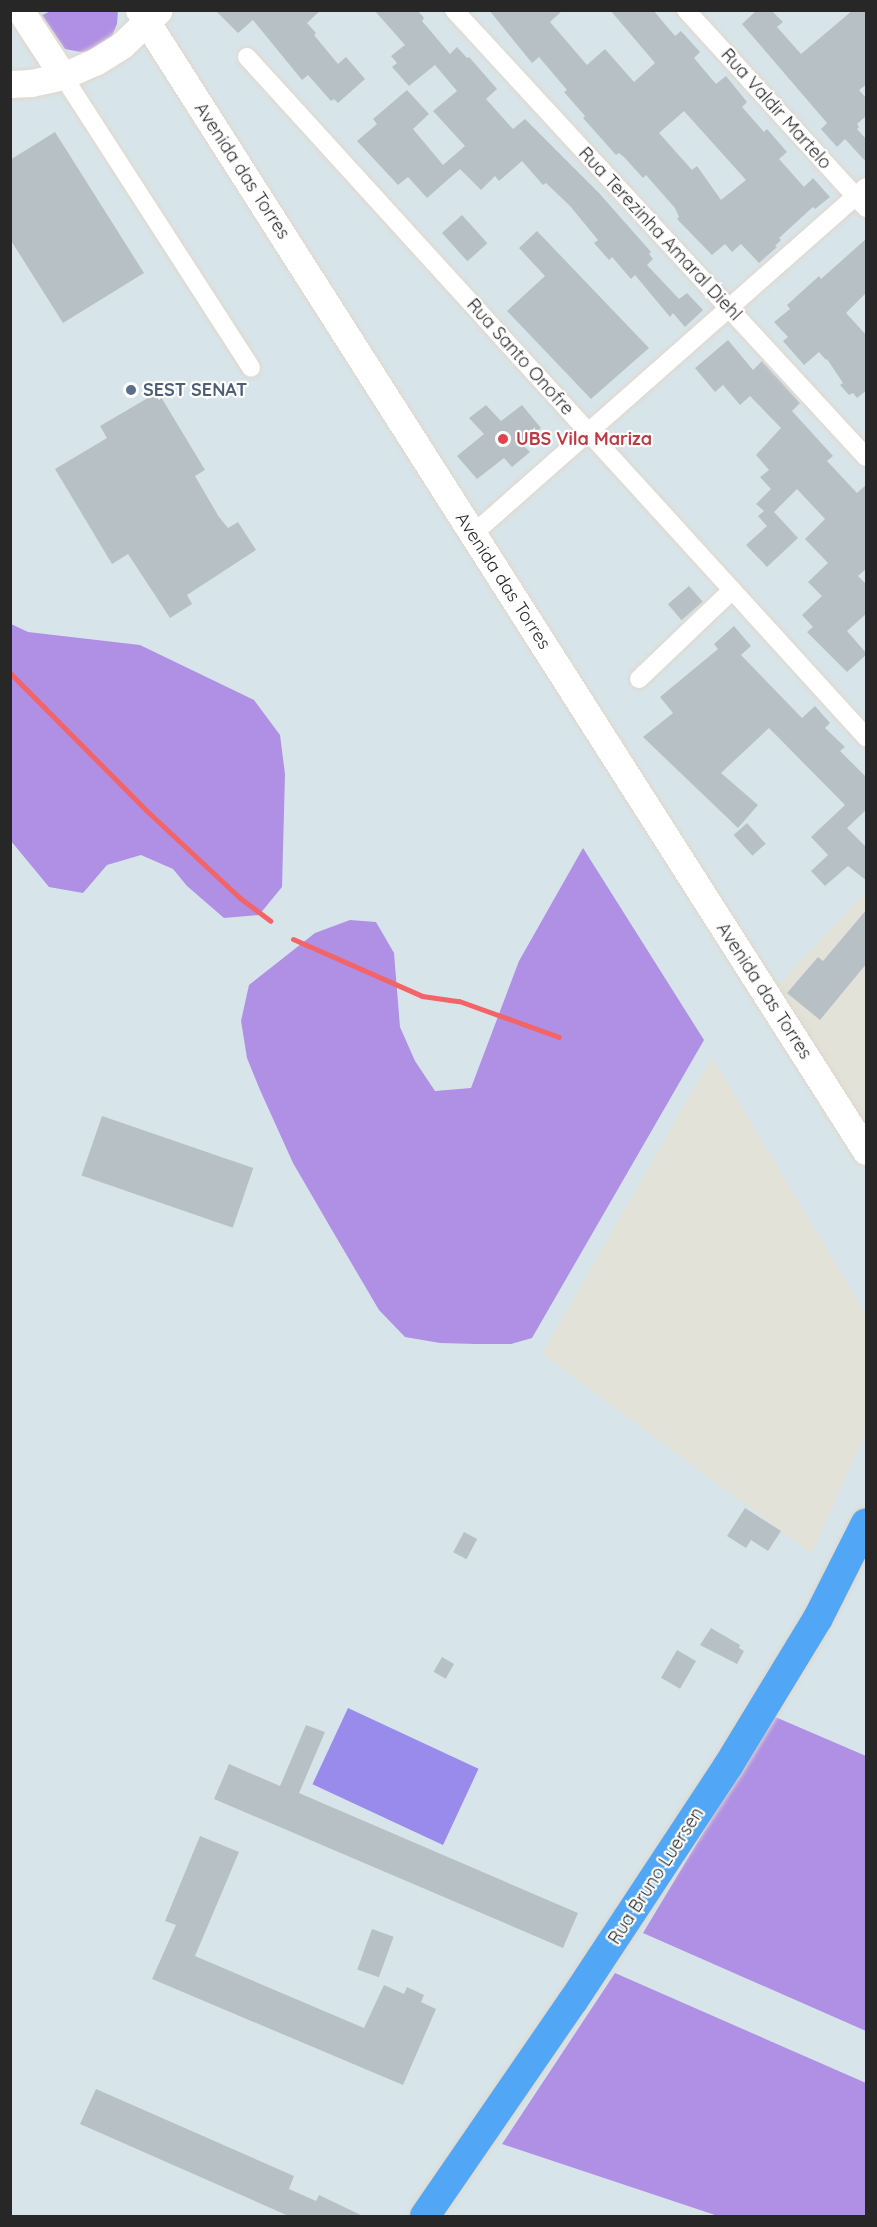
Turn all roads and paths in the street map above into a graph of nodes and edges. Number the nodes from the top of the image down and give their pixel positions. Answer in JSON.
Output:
{"nodes":[{"id":1,"x":20,"y":10,"type":"edge"},
{"id":2,"x":454,"y":10,"type":"edge"},
{"id":3,"x":686,"y":10,"type":"edge"},
{"id":4,"x":148,"y":15,"type":"edge"},
{"id":5,"x":247,"y":57,"type":"dead end"},
{"id":6,"x":63,"y":76,"type":"junction"},
{"id":7,"x":10,"y":84,"type":"edge"},
{"id":8,"x":863,"y":197,"type":"edge"},
{"id":9,"x":729,"y":308,"type":"junction"},
{"id":10,"x":251,"y":368,"type":"dead end"},
{"id":11,"x":589,"y":432,"type":"junction"},
{"id":12,"x":867,"y":456,"type":"edge"},
{"id":13,"x":473,"y":534,"type":"junction"},
{"id":14,"x":732,"y":590,"type":"junction"},
{"id":15,"x":639,"y":679,"type":"dead end"},
{"id":16,"x":867,"y":737,"type":"edge"},
{"id":17,"x":867,"y":1151,"type":"edge"},
{"id":18,"x":867,"y":1523,"type":"edge"},
{"id":19,"x":425,"y":2217,"type":"edge"}],
"edges":[{"from":1,"to":6,"type":"main road"},
{"from":2,"to":9,"type":"street","name":"Rua Terezinha Amaral Diehl"},
{"from":3,"to":8,"type":"street","name":"Rua Valdir Martelo"},
{"from":4,"to":6,"type":"main road"},
{"from":4,"to":13,"type":"main road","name":"Avenida das Torres"},
{"from":5,"to":11,"type":"street","name":"Rua Santo Onofre"},
{"from":6,"to":7,"type":"main road"},
{"from":6,"to":10,"type":"street"},
{"from":8,"to":9,"type":"street"},
{"from":9,"to":11,"type":"street"},
{"from":9,"to":12,"type":"street","name":"Rua Terezinha Amaral Diehl"},
{"from":11,"to":13,"type":"street"},
{"from":11,"to":14,"type":"street","name":"Rua Santo Onofre"},
{"from":13,"to":17,"type":"main road","name":"Avenida das Torres"},
{"from":14,"to":15,"type":"street"},
{"from":14,"to":16,"type":"street","name":"Rua Santo Onofre"},
{"from":18,"to":19,"type":"main road","name":"Rua Bruno Luersen"}]}
